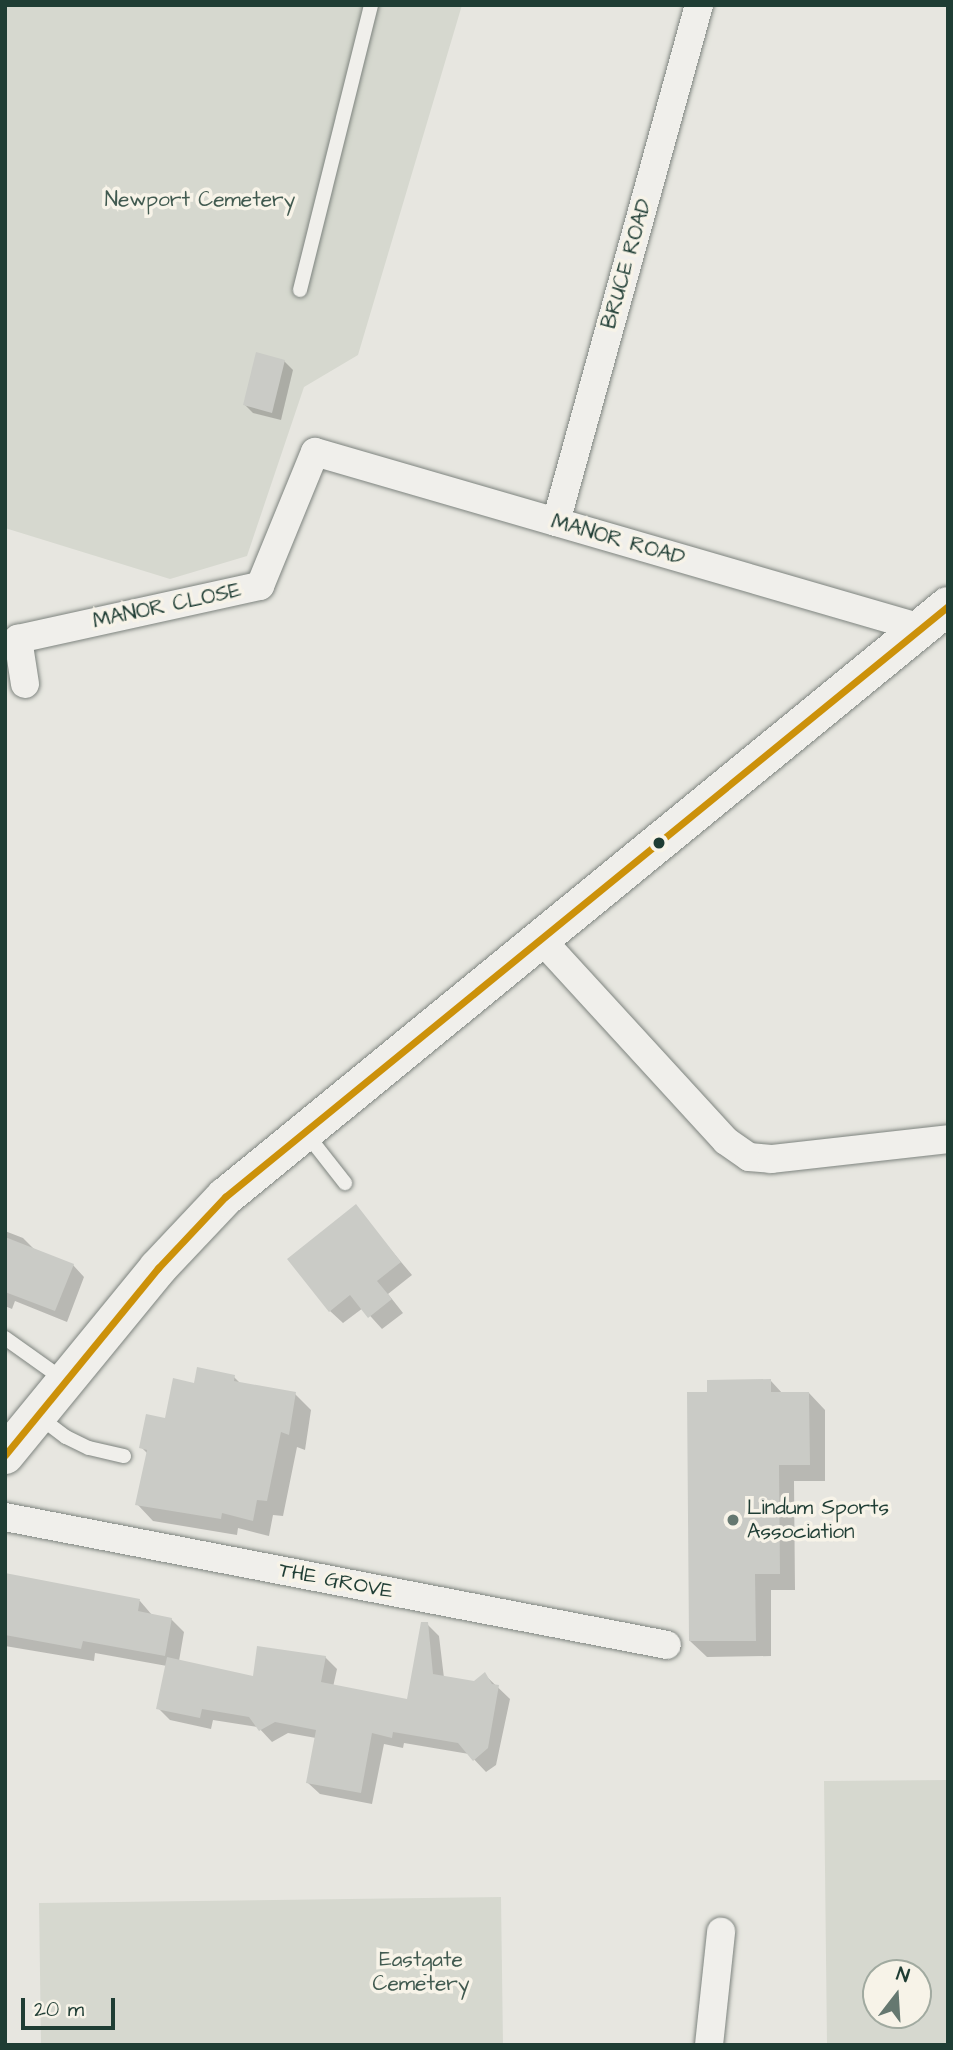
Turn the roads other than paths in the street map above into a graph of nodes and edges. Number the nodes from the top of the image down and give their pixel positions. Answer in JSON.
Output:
{"nodes":[{"id":1,"x":371,"y":5,"type":"edge"},
{"id":2,"x":699,"y":5,"type":"edge"},
{"id":3,"x":300,"y":290,"type":"dead end"},
{"id":4,"x":315,"y":452,"type":"joint"},
{"id":5,"x":556,"y":522,"type":"junction"},
{"id":6,"x":934,"y":617,"type":"edge"},
{"id":7,"x":12,"y":640,"type":"edge"},
{"id":8,"x":26,"y":684,"type":"dead end"},
{"id":9,"x":540,"y":938,"type":"junction"},
{"id":10,"x":304,"y":1131,"type":"junction"},
{"id":11,"x":948,"y":1139,"type":"edge"},
{"id":12,"x":345,"y":1183,"type":"dead end"},
{"id":13,"x":5,"y":1338,"type":"edge"},
{"id":14,"x":65,"y":1381,"type":"junction"},
{"id":15,"x":37,"y":1416,"type":"junction"},
{"id":16,"x":5,"y":1455,"type":"edge"},
{"id":17,"x":124,"y":1456,"type":"dead end"},
{"id":18,"x":5,"y":1517,"type":"edge"},
{"id":19,"x":667,"y":1645,"type":"dead end"},
{"id":20,"x":721,"y":1932,"type":"dead end"},
{"id":21,"x":709,"y":2045,"type":"edge"}],
"edges":[{"from":1,"to":3,"type":"lane"},
{"from":2,"to":5,"type":"street","name":"BRUCE ROAD"},
{"from":4,"to":5,"type":"street","name":"MANOR ROAD"},
{"from":4,"to":7,"type":"street","name":"MANOR CLOSE"},
{"from":5,"to":6,"type":"street","name":"MANOR ROAD"},
{"from":6,"to":9,"type":"street"},
{"from":7,"to":8,"type":"street","name":"MANOR CLOSE"},
{"from":9,"to":10,"type":"street"},
{"from":9,"to":11,"type":"street"},
{"from":10,"to":12,"type":"lane"},
{"from":10,"to":14,"type":"street"},
{"from":13,"to":14,"type":"lane"},
{"from":14,"to":15,"type":"street"},
{"from":15,"to":16,"type":"street"},
{"from":15,"to":17,"type":"lane"},
{"from":18,"to":19,"type":"street","name":"THE GROVE"},
{"from":20,"to":21,"type":"street"}]}
